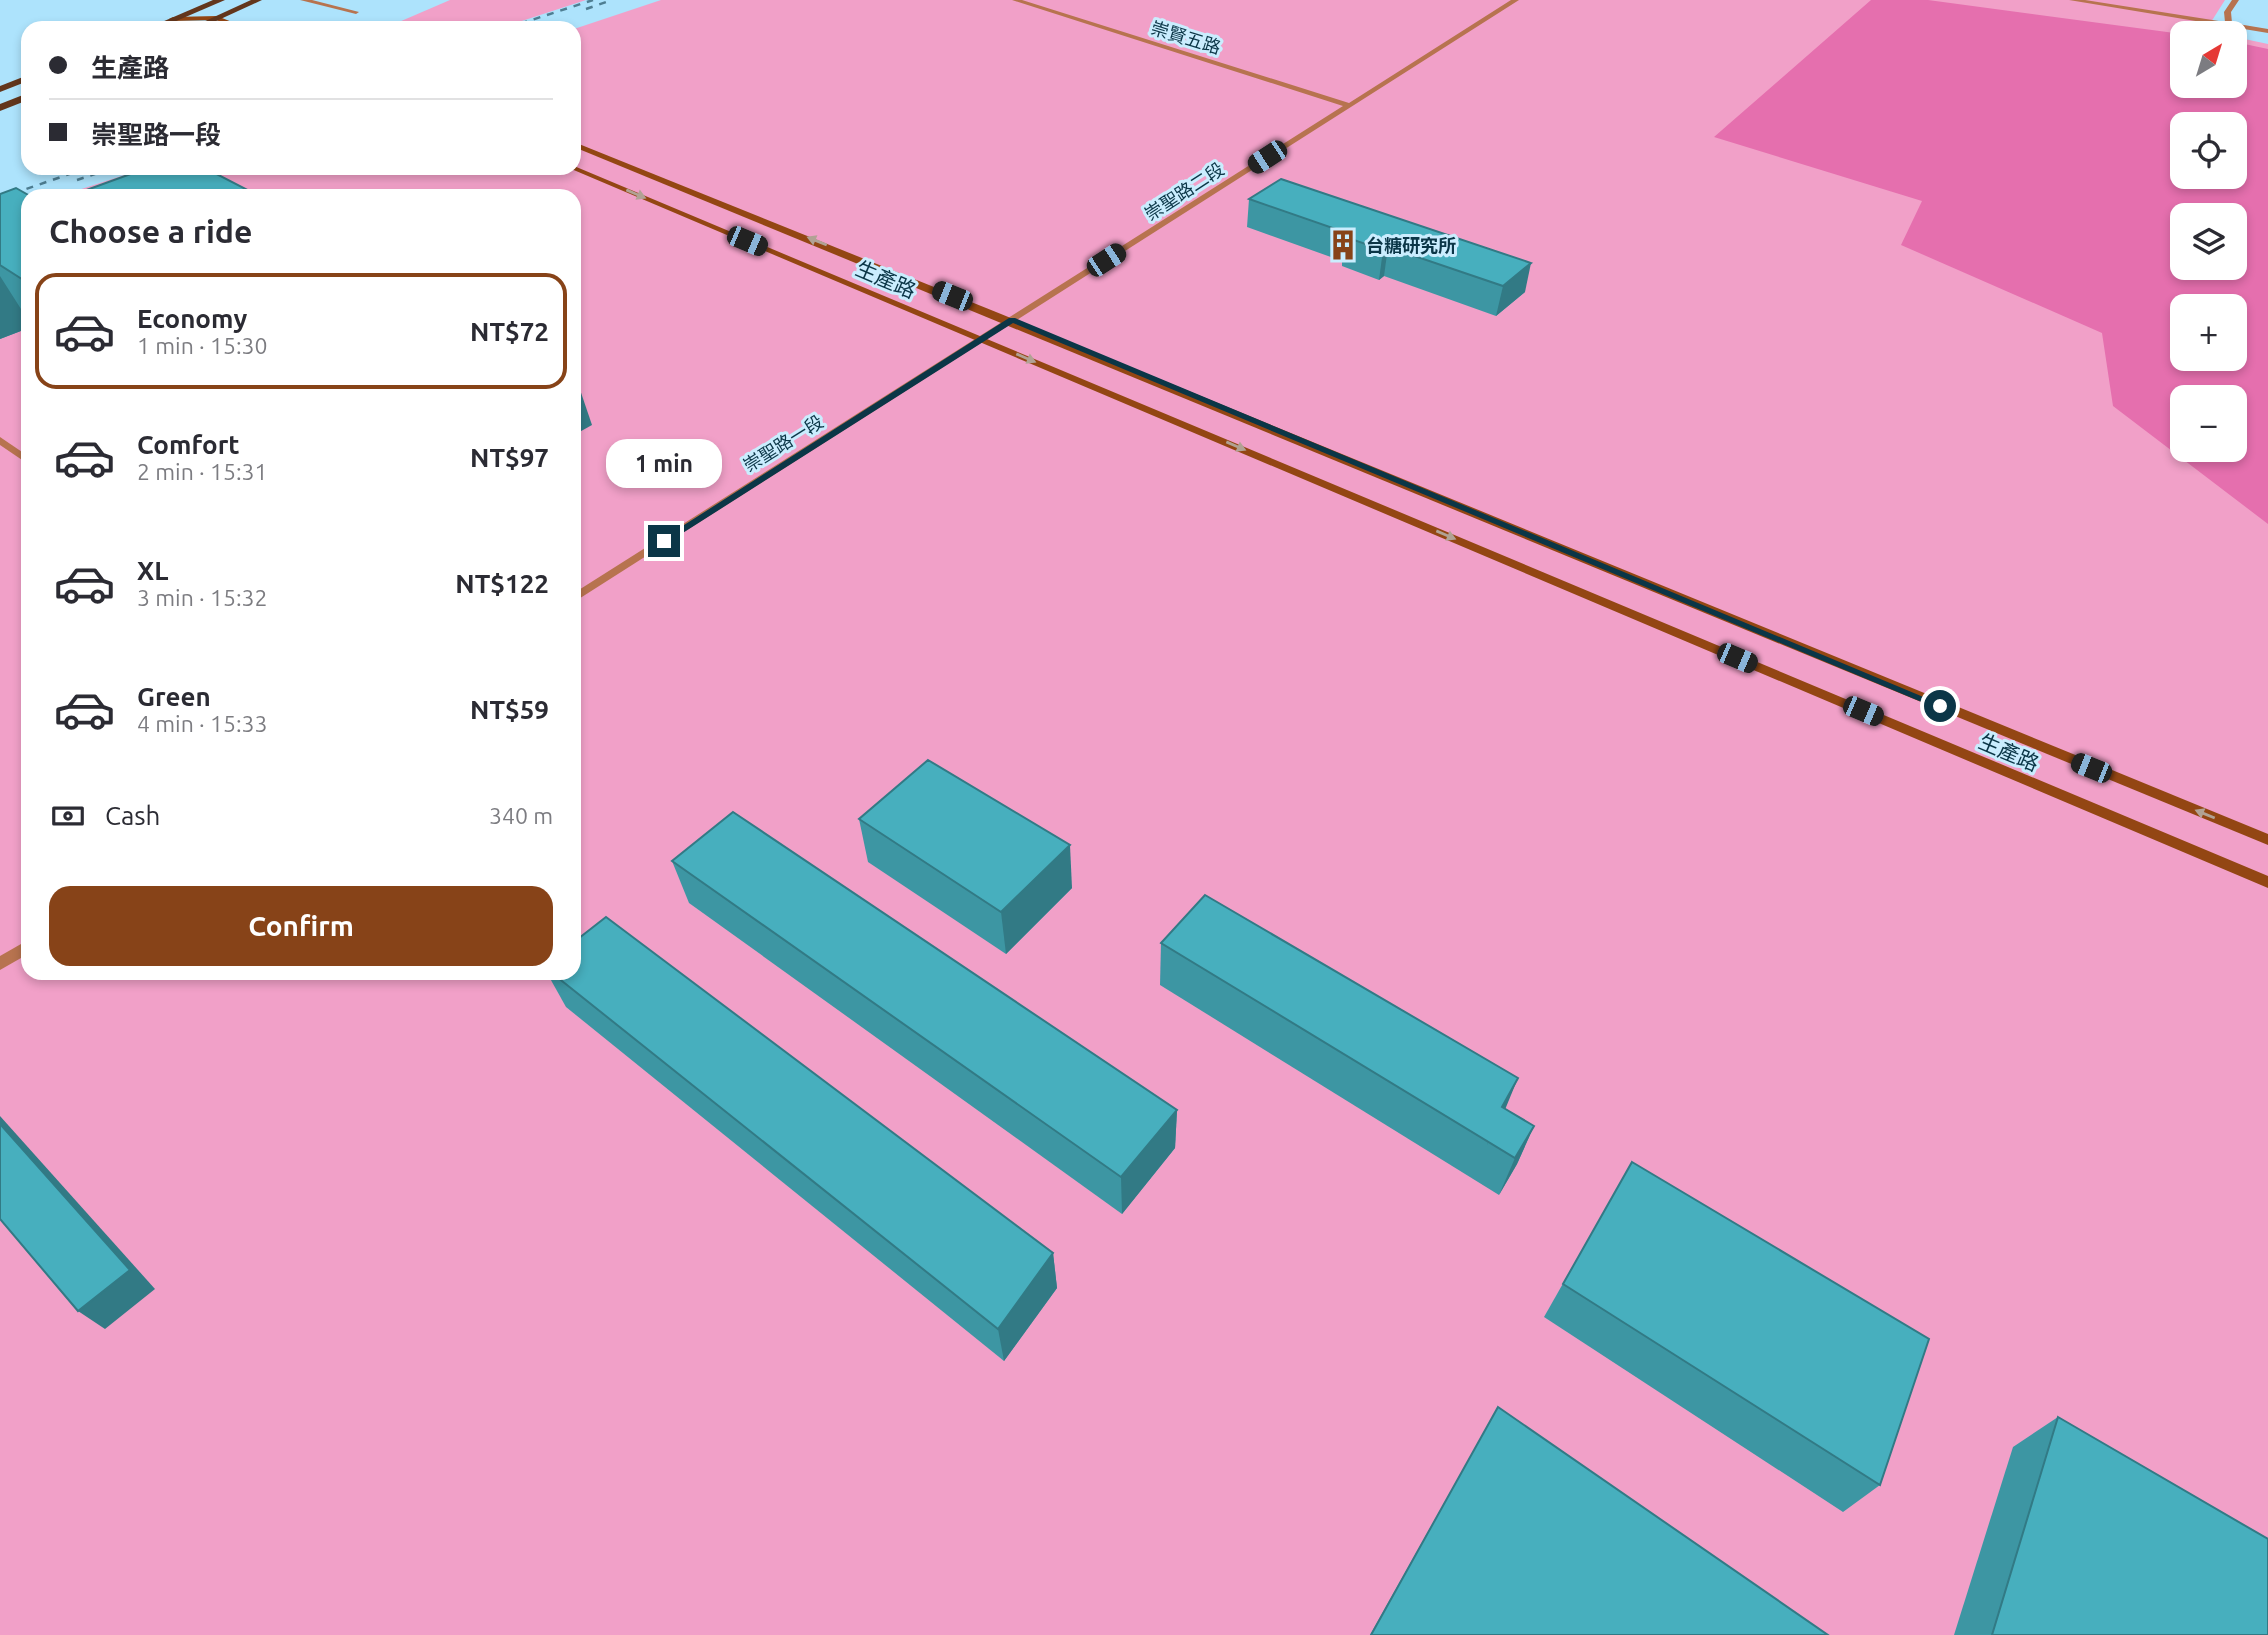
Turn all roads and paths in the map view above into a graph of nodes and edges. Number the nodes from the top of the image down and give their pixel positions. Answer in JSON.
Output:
{"nodes":[{"id":1,"x":221,"y":0,"type":"edge"},
{"id":2,"x":258,"y":0,"type":"edge"},
{"id":3,"x":303,"y":0,"type":"edge"},
{"id":4,"x":1015,"y":0,"type":"edge"},
{"id":5,"x":1516,"y":0,"type":"edge"},
{"id":6,"x":2072,"y":0,"type":"edge"},
{"id":7,"x":2236,"y":0,"type":"edge"},
{"id":8,"x":356,"y":12,"type":"dead end"},
{"id":9,"x":217,"y":18,"type":"junction"},
{"id":10,"x":173,"y":19,"type":"junction"},
{"id":11,"x":168,"y":21,"type":"edge"},
{"id":12,"x":210,"y":21,"type":"edge"},
{"id":13,"x":225,"y":21,"type":"edge"},
{"id":14,"x":2209,"y":21,"type":"edge"},
{"id":15,"x":2228,"y":21,"type":"edge"},
{"id":16,"x":2247,"y":27,"type":"edge"},
{"id":17,"x":2268,"y":31,"type":"edge"},
{"id":18,"x":21,"y":81,"type":"edge"},
{"id":19,"x":0,"y":89,"type":"edge"},
{"id":20,"x":21,"y":99,"type":"edge"},
{"id":21,"x":1348,"y":105,"type":"junction"},
{"id":22,"x":0,"y":108,"type":"edge"},
{"id":23,"x":581,"y":147,"type":"edge"},
{"id":24,"x":581,"y":171,"type":"edge"},
{"id":25,"x":1012,"y":320,"type":"junction"},
{"id":26,"x":982,"y":339,"type":"junction"},
{"id":27,"x":0,"y":440,"type":"edge"},
{"id":28,"x":21,"y":456,"type":"edge"},
{"id":29,"x":581,"y":594,"type":"edge"},
{"id":30,"x":2268,"y":840,"type":"edge"},
{"id":31,"x":2268,"y":883,"type":"edge"},
{"id":32,"x":21,"y":950,"type":"edge"},
{"id":33,"x":0,"y":964,"type":"edge"}],
"edges":[{"from":1,"to":10,"type":"main road"},
{"from":2,"to":9,"type":"main road"},
{"from":3,"to":8,"type":"street"},
{"from":4,"to":21,"type":"street","name":"崇賢五路"},
{"from":5,"to":21,"type":"street","name":"崇聖路二段"},
{"from":6,"to":14,"type":"street"},
{"from":7,"to":15,"type":"street"},
{"from":9,"to":10,"type":"street"},
{"from":9,"to":12,"type":"main road"},
{"from":9,"to":13,"type":"street"},
{"from":10,"to":11,"type":"main road"},
{"from":16,"to":17,"type":"street"},
{"from":18,"to":19,"type":"main road"},
{"from":20,"to":22,"type":"main road"},
{"from":21,"to":25,"type":"street","name":"崇聖路二段"},
{"from":25,"to":23,"type":"street","name":"生產路","one_way":true},
{"from":24,"to":26,"type":"street","name":"生產路","one_way":true},
{"from":25,"to":26,"type":"street","name":"崇聖路一段"},
{"from":30,"to":25,"type":"street","name":"生產路","one_way":true},
{"from":26,"to":29,"type":"street","name":"崇聖路一段"},
{"from":26,"to":31,"type":"street","name":"生產路","one_way":true},
{"from":27,"to":28,"type":"street"},
{"from":32,"to":33,"type":"street"}]}
